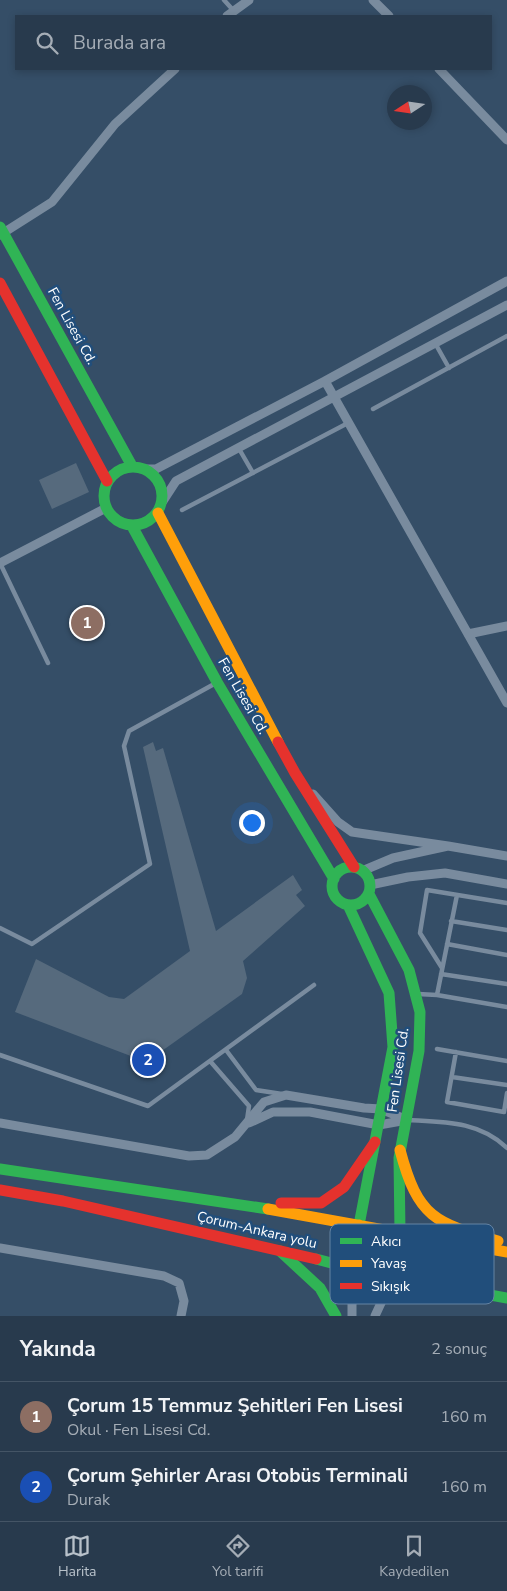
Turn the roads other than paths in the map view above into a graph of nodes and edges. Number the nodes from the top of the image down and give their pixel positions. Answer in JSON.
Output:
{"nodes":[{"id":1,"x":224,"y":0,"type":"edge"},
{"id":2,"x":249,"y":0,"type":"edge"},
{"id":3,"x":373,"y":0,"type":"edge"},
{"id":4,"x":230,"y":13,"type":"edge"},
{"id":5,"x":388,"y":15,"type":"edge"},
{"id":6,"x":174,"y":70,"type":"edge"},
{"id":7,"x":440,"y":70,"type":"edge"},
{"id":8,"x":507,"y":140,"type":"edge"},
{"id":9,"x":1,"y":232,"type":"edge"},
{"id":10,"x":507,"y":281,"type":"edge"},
{"id":11,"x":0,"y":283,"type":"edge"},
{"id":12,"x":507,"y":305,"type":"edge"},
{"id":13,"x":507,"y":336,"type":"edge"},
{"id":14,"x":435,"y":342,"type":"junction"},
{"id":15,"x":449,"y":368,"type":"junction"},
{"id":16,"x":325,"y":381,"type":"junction"},
{"id":17,"x":334,"y":396,"type":"junction"},
{"id":18,"x":373,"y":409,"type":"dead end"},
{"id":19,"x":349,"y":422,"type":"junction"},
{"id":20,"x":238,"y":447,"type":"junction"},
{"id":21,"x":132,"y":466,"type":"junction"},
{"id":22,"x":145,"y":468,"type":"junction"},
{"id":23,"x":253,"y":473,"type":"junction"},
{"id":24,"x":107,"y":481,"type":"junction"},
{"id":25,"x":163,"y":501,"type":"junction"},
{"id":26,"x":106,"y":508,"type":"junction"},
{"id":27,"x":182,"y":510,"type":"dead end"},
{"id":28,"x":158,"y":513,"type":"junction"},
{"id":29,"x":132,"y":526,"type":"junction"},
{"id":30,"x":0,"y":563,"type":"edge"},
{"id":31,"x":507,"y":626,"type":"edge"},
{"id":32,"x":468,"y":634,"type":"junction"},
{"id":33,"x":48,"y":662,"type":"dead end"},
{"id":34,"x":217,"y":682,"type":"junction"},
{"id":35,"x":507,"y":703,"type":"edge"},
{"id":36,"x":295,"y":773,"type":"junction"},
{"id":37,"x":448,"y":846,"type":"junction"},
{"id":38,"x":507,"y":856,"type":"edge"},
{"id":39,"x":358,"y":869,"type":"junction"},
{"id":40,"x":334,"y":879,"type":"junction"},
{"id":41,"x":507,"y":884,"type":"edge"},
{"id":42,"x":370,"y":889,"type":"junction"},
{"id":43,"x":457,"y":895,"type":"junction"},
{"id":44,"x":507,"y":903,"type":"edge"},
{"id":45,"x":348,"y":905,"type":"junction"},
{"id":46,"x":452,"y":921,"type":"junction"},
{"id":47,"x":0,"y":928,"type":"edge"},
{"id":48,"x":507,"y":930,"type":"edge"},
{"id":49,"x":447,"y":944,"type":"junction"},
{"id":50,"x":507,"y":955,"type":"edge"},
{"id":51,"x":442,"y":971,"type":"junction"},
{"id":52,"x":507,"y":984,"type":"edge"},
{"id":53,"x":314,"y":985,"type":"dead end"},
{"id":54,"x":417,"y":994,"type":"junction"},
{"id":55,"x":437,"y":995,"type":"junction"},
{"id":56,"x":507,"y":1007,"type":"edge"},
{"id":57,"x":437,"y":1048,"type":"dead end"},
{"id":58,"x":226,"y":1050,"type":"junction"},
{"id":59,"x":456,"y":1052,"type":"junction"},
{"id":60,"x":0,"y":1055,"type":"edge"},
{"id":61,"x":210,"y":1061,"type":"junction"},
{"id":62,"x":507,"y":1061,"type":"edge"},
{"id":63,"x":452,"y":1077,"type":"junction"},
{"id":64,"x":507,"y":1086,"type":"edge"},
{"id":65,"x":507,"y":1093,"type":"edge"},
{"id":66,"x":286,"y":1095,"type":"junction"},
{"id":67,"x":381,"y":1109,"type":"junction"},
{"id":68,"x":407,"y":1120,"type":"junction"},
{"id":69,"x":0,"y":1123,"type":"edge"},
{"id":70,"x":247,"y":1125,"type":"junction"},
{"id":71,"x":379,"y":1125,"type":"junction"},
{"id":72,"x":375,"y":1142,"type":"junction"},
{"id":73,"x":507,"y":1148,"type":"edge"},
{"id":74,"x":400,"y":1150,"type":"junction"},
{"id":75,"x":0,"y":1169,"type":"edge"},
{"id":76,"x":0,"y":1190,"type":"edge"},
{"id":77,"x":226,"y":1202,"type":"junction"},
{"id":78,"x":359,"y":1224,"type":"joint"},
{"id":79,"x":400,"y":1224,"type":"edge"},
{"id":80,"x":444,"y":1224,"type":"edge"},
{"id":81,"x":494,"y":1240,"type":"edge"},
{"id":82,"x":507,"y":1244,"type":"edge"},
{"id":83,"x":0,"y":1248,"type":"edge"},
{"id":84,"x":276,"y":1248,"type":"junction"},
{"id":85,"x":494,"y":1250,"type":"edge"},
{"id":86,"x":507,"y":1252,"type":"edge"},
{"id":87,"x":330,"y":1262,"type":"edge"},
{"id":88,"x":494,"y":1296,"type":"edge"},
{"id":89,"x":507,"y":1298,"type":"edge"},
{"id":90,"x":330,"y":1301,"type":"edge"},
{"id":91,"x":332,"y":1304,"type":"edge"},
{"id":92,"x":381,"y":1304,"type":"edge"},
{"id":93,"x":181,"y":1316,"type":"edge"},
{"id":94,"x":336,"y":1316,"type":"edge"},
{"id":95,"x":375,"y":1316,"type":"edge"}],
"edges":[{"from":1,"to":4,"type":"lane"},
{"from":2,"to":4,"type":"street"},
{"from":3,"to":5,"type":"street"},
{"from":6,"to":9,"type":"street"},
{"from":7,"to":8,"type":"street"},
{"from":9,"to":21,"type":"main road","name":"Fen Lisesi Cd."},
{"from":10,"to":16,"type":"street"},
{"from":11,"to":24,"type":"main road"},
{"from":12,"to":14,"type":"street"},
{"from":13,"to":15,"type":"lane"},
{"from":14,"to":15,"type":"lane"},
{"from":14,"to":17,"type":"street"},
{"from":15,"to":18,"type":"lane"},
{"from":16,"to":17,"type":"street"},
{"from":16,"to":22,"type":"street"},
{"from":17,"to":19,"type":"street"},
{"from":17,"to":20,"type":"street"},
{"from":19,"to":23,"type":"lane"},
{"from":19,"to":32,"type":"street"},
{"from":20,"to":23,"type":"lane"},
{"from":20,"to":25,"type":"street"},
{"from":21,"to":22,"type":"main road"},
{"from":21,"to":24,"type":"main road"},
{"from":22,"to":25,"type":"main road"},
{"from":23,"to":27,"type":"lane"},
{"from":24,"to":26,"type":"main road"},
{"from":25,"to":28,"type":"main road"},
{"from":26,"to":29,"type":"main road"},
{"from":26,"to":30,"type":"street"},
{"from":28,"to":29,"type":"main road"},
{"from":28,"to":36,"type":"main road","name":"Fen Lisesi Cd."},
{"from":29,"to":34,"type":"main road","name":"Fen Lisesi Cd."},
{"from":30,"to":33,"type":"lane"},
{"from":31,"to":32,"type":"street"},
{"from":32,"to":35,"type":"street"},
{"from":34,"to":40,"type":"main road","name":"Fen Lisesi Cd."},
{"from":34,"to":47,"type":"lane"},
{"from":36,"to":37,"type":"street"},
{"from":36,"to":39,"type":"main road","name":"Fen Lisesi Cd."},
{"from":37,"to":38,"type":"street"},
{"from":37,"to":39,"type":"street"},
{"from":39,"to":40,"type":"main road"},
{"from":39,"to":42,"type":"main road"},
{"from":40,"to":45,"type":"main road"},
{"from":41,"to":42,"type":"street"},
{"from":42,"to":45,"type":"main road"},
{"from":42,"to":54,"type":"main road","name":"Fen Lisesi Cd."},
{"from":43,"to":44,"type":"lane"},
{"from":43,"to":46,"type":"lane"},
{"from":43,"to":51,"type":"lane"},
{"from":45,"to":67,"type":"main road","name":"Fen Lisesi Cd."},
{"from":46,"to":48,"type":"lane"},
{"from":46,"to":49,"type":"lane"},
{"from":49,"to":50,"type":"lane"},
{"from":49,"to":51,"type":"lane"},
{"from":51,"to":52,"type":"lane"},
{"from":51,"to":55,"type":"lane"},
{"from":53,"to":58,"type":"lane"},
{"from":54,"to":55,"type":"lane"},
{"from":54,"to":68,"type":"main road","name":"Fen Lisesi Cd."},
{"from":55,"to":56,"type":"lane"},
{"from":57,"to":59,"type":"lane"},
{"from":58,"to":61,"type":"lane"},
{"from":58,"to":66,"type":"lane"},
{"from":59,"to":62,"type":"lane"},
{"from":59,"to":63,"type":"lane"},
{"from":60,"to":61,"type":"lane"},
{"from":61,"to":70,"type":"lane"},
{"from":63,"to":64,"type":"lane"},
{"from":63,"to":65,"type":"lane"},
{"from":66,"to":67,"type":"street"},
{"from":66,"to":70,"type":"street"},
{"from":67,"to":68,"type":"street"},
{"from":67,"to":71,"type":"main road","name":"Fen Lisesi Cd."},
{"from":68,"to":71,"type":"street"},
{"from":68,"to":73,"type":"lane"},
{"from":68,"to":74,"type":"main road","name":"Fen Lisesi Cd."},
{"from":69,"to":70,"type":"street"},
{"from":70,"to":71,"type":"street"},
{"from":71,"to":72,"type":"main road","name":"Fen Lisesi Cd."},
{"from":72,"to":77,"type":"main road"},
{"from":72,"to":78,"type":"main road","name":"Fen Lisesi Cd."},
{"from":74,"to":79,"type":"main road","name":"Fen Lisesi Cd."},
{"from":74,"to":80,"type":"main road"},
{"from":75,"to":77,"type":"main road","name":"Çorum-Ankara yolu"},
{"from":76,"to":84,"type":"main road","name":"Çorum-Ankara yolu"},
{"from":77,"to":78,"type":"main road","name":"Çorum-Ankara yolu"},
{"from":81,"to":82,"type":"main road"},
{"from":83,"to":93,"type":"street"},
{"from":84,"to":87,"type":"main road","name":"Çorum-Ankara yolu"},
{"from":84,"to":90,"type":"main road"},
{"from":85,"to":86,"type":"main road","name":"Çorum-Ankara yolu"},
{"from":88,"to":89,"type":"main road","name":"Çorum-Ankara yolu"},
{"from":91,"to":94,"type":"main road"},
{"from":92,"to":95,"type":"street"}]}
